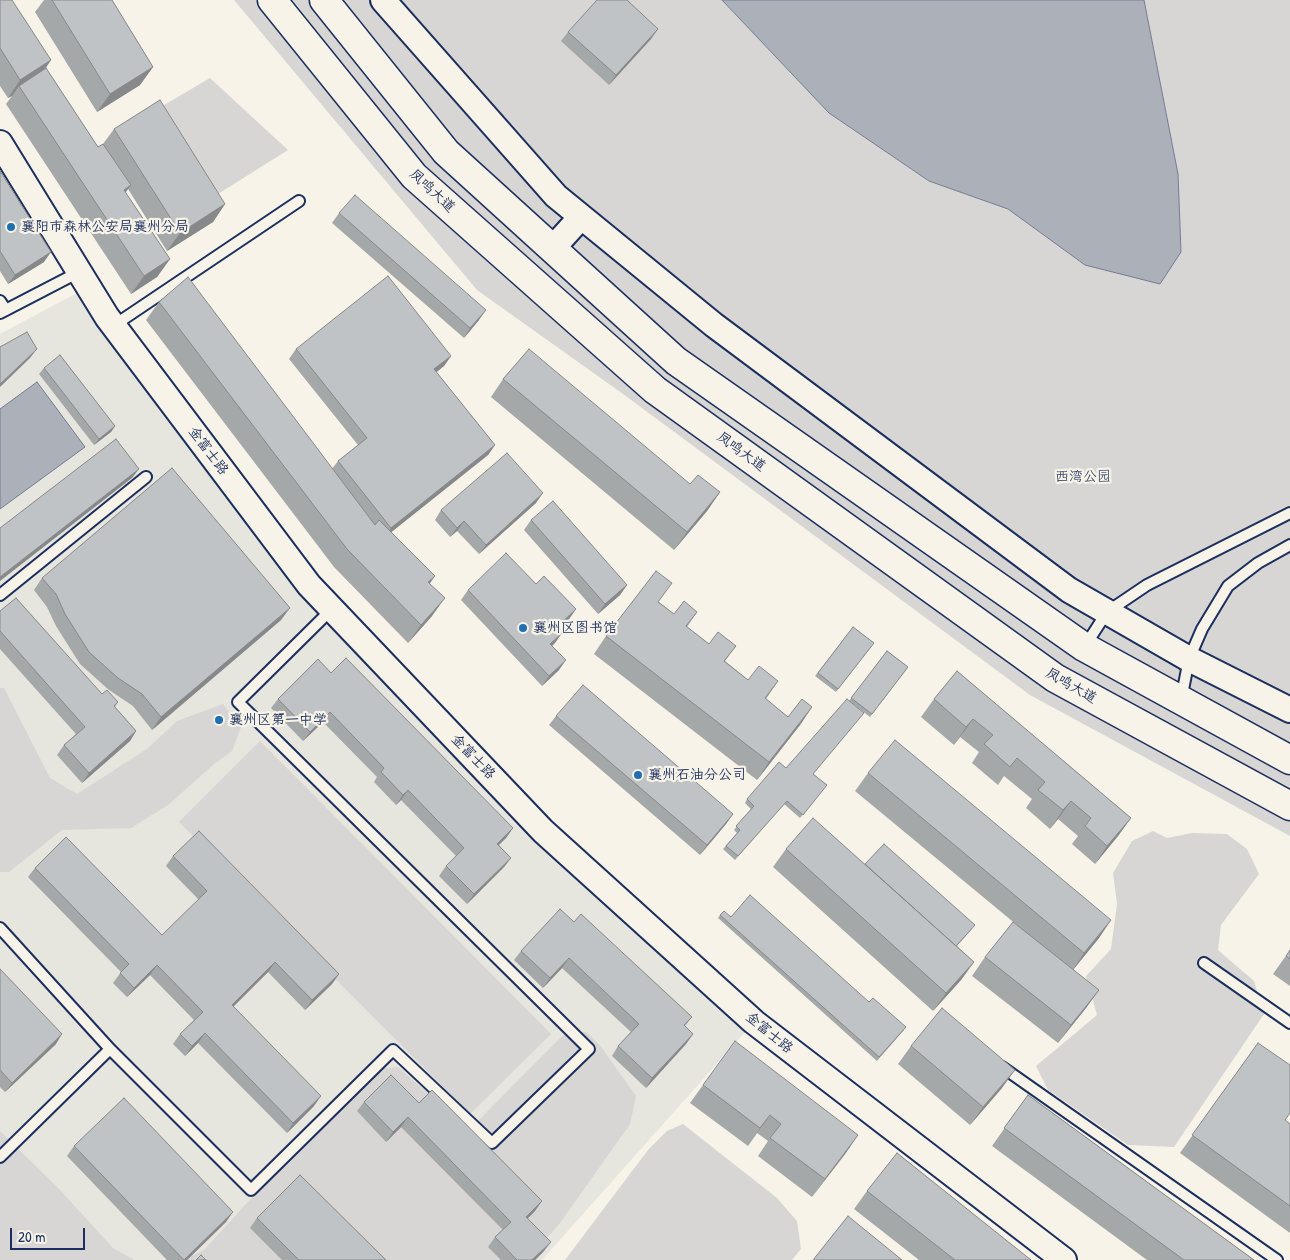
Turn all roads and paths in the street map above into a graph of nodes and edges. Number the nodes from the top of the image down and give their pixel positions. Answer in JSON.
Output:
{"nodes":[{"id":1,"x":272,"y":0,"type":"edge"},
{"id":2,"x":324,"y":0,"type":"edge"},
{"id":3,"x":383,"y":0,"type":"edge"},
{"id":4,"x":0,"y":143,"type":"edge"},
{"id":5,"x":299,"y":201,"type":"dead end"},
{"id":6,"x":581,"y":217,"type":"junction"},
{"id":7,"x":552,"y":249,"type":"junction"},
{"id":8,"x":79,"y":272,"type":"junction"},
{"id":9,"x":2,"y":308,"type":"edge"},
{"id":10,"x":113,"y":326,"type":"junction"},
{"id":11,"x":146,"y":477,"type":"dead end"},
{"id":12,"x":1290,"y":513,"type":"edge"},
{"id":13,"x":1290,"y":545,"type":"edge"},
{"id":14,"x":0,"y":596,"type":"edge"},
{"id":15,"x":332,"y":609,"type":"junction"},
{"id":16,"x":1107,"y":612,"type":"junction"},
{"id":17,"x":1084,"y":647,"type":"junction"},
{"id":18,"x":1189,"y":659,"type":"junction"},
{"id":19,"x":1181,"y":700,"type":"junction"},
{"id":20,"x":1290,"y":710,"type":"edge"},
{"id":21,"x":1290,"y":760,"type":"edge"},
{"id":22,"x":1290,"y":806,"type":"edge"},
{"id":23,"x":0,"y":928,"type":"edge"},
{"id":24,"x":1204,"y":963,"type":"dead end"},
{"id":25,"x":1290,"y":1023,"type":"edge"},
{"id":26,"x":110,"y":1049,"type":"junction"},
{"id":27,"x":996,"y":1062,"type":"edge"},
{"id":28,"x":0,"y":1157,"type":"edge"},
{"id":29,"x":1064,"y":1260,"type":"edge"},
{"id":30,"x":1277,"y":1260,"type":"edge"}],
"edges":[{"from":1,"to":22,"type":"main road","name":"凤鸣大道"},
{"from":2,"to":7,"type":"main road"},
{"from":3,"to":6,"type":"street"},
{"from":4,"to":8,"type":"street","name":"金富士路"},
{"from":5,"to":10,"type":"lane"},
{"from":6,"to":7,"type":"street"},
{"from":6,"to":16,"type":"street"},
{"from":7,"to":17,"type":"main road"},
{"from":8,"to":9,"type":"lane"},
{"from":8,"to":10,"type":"street","name":"金富士路"},
{"from":10,"to":15,"type":"street","name":"金富士路"},
{"from":11,"to":14,"type":"lane"},
{"from":12,"to":16,"type":"lane"},
{"from":13,"to":18,"type":"lane"},
{"from":15,"to":26,"type":"lane"},
{"from":15,"to":29,"type":"street","name":"金富士路"},
{"from":16,"to":17,"type":"lane"},
{"from":16,"to":18,"type":"street"},
{"from":17,"to":19,"type":"main road"},
{"from":18,"to":19,"type":"lane"},
{"from":18,"to":20,"type":"street"},
{"from":19,"to":21,"type":"main road"},
{"from":23,"to":26,"type":"lane"},
{"from":24,"to":25,"type":"lane"},
{"from":26,"to":28,"type":"lane"},
{"from":27,"to":30,"type":"lane"}]}
